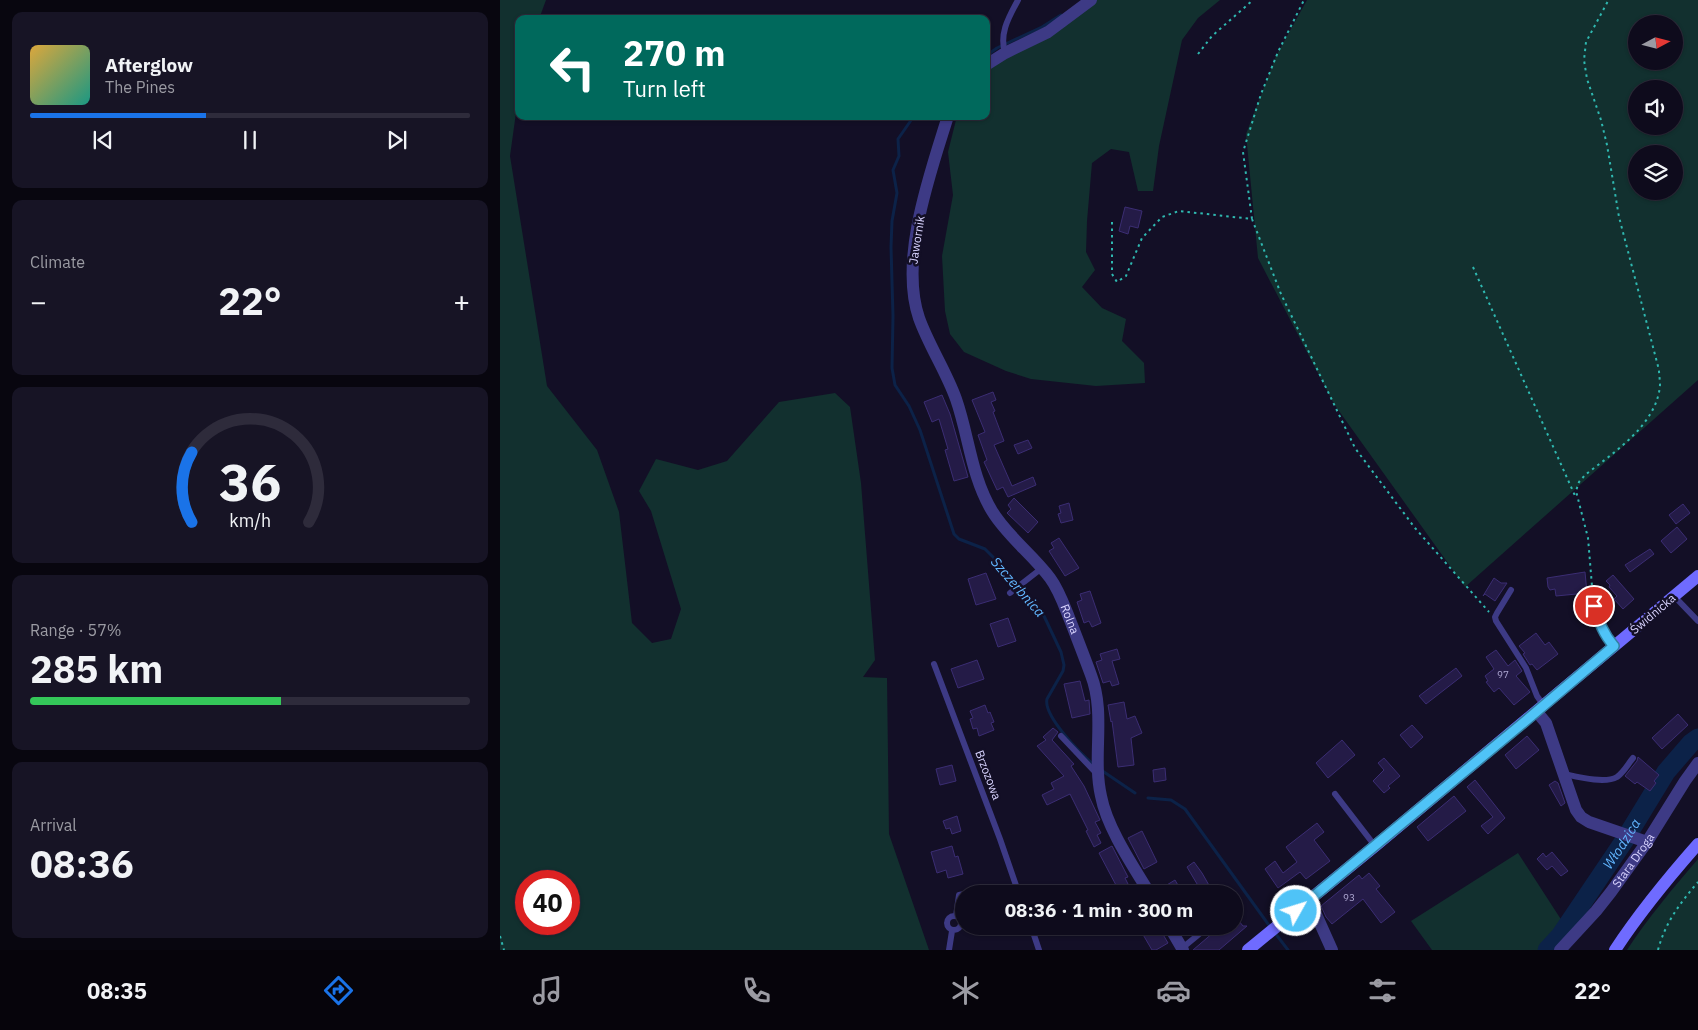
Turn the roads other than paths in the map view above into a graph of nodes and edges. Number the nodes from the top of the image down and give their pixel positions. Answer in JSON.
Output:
{"nodes":[{"id":1,"x":1018,"y":0,"type":"edge"},
{"id":2,"x":1091,"y":0,"type":"edge"},
{"id":3,"x":1005,"y":53,"type":"junction"},
{"id":4,"x":990,"y":62,"type":"edge"},
{"id":5,"x":947,"y":120,"type":"edge"},
{"id":6,"x":941,"y":363,"type":"joint"},
{"id":7,"x":1042,"y":568,"type":"junction"},
{"id":8,"x":1698,"y":576,"type":"edge"},
{"id":9,"x":1511,"y":590,"type":"dead end"},
{"id":10,"x":1010,"y":593,"type":"dead end"},
{"id":11,"x":1674,"y":596,"type":"junction"},
{"id":12,"x":1594,"y":606,"type":"road end"},
{"id":13,"x":1698,"y":621,"type":"edge"},
{"id":14,"x":1614,"y":646,"type":"junction"},
{"id":15,"x":934,"y":664,"type":"dead end"},
{"id":16,"x":1541,"y":709,"type":"junction"},
{"id":17,"x":1061,"y":736,"type":"dead end"},
{"id":18,"x":1633,"y":758,"type":"dead end"},
{"id":19,"x":1698,"y":763,"type":"edge"},
{"id":20,"x":1098,"y":770,"type":"junction"},
{"id":21,"x":1563,"y":774,"type":"junction"},
{"id":22,"x":1335,"y":794,"type":"dead end"},
{"id":23,"x":1645,"y":841,"type":"junction"},
{"id":24,"x":1698,"y":844,"type":"edge"},
{"id":25,"x":1375,"y":846,"type":"junction"},
{"id":26,"x":1016,"y":885,"type":"edge"},
{"id":27,"x":1145,"y":885,"type":"edge"},
{"id":28,"x":1308,"y":902,"type":"junction"},
{"id":29,"x":955,"y":916,"type":"edge"},
{"id":30,"x":955,"y":930,"type":"edge"},
{"id":31,"x":952,"y":931,"type":"junction"},
{"id":32,"x":1034,"y":935,"type":"edge"},
{"id":33,"x":1174,"y":935,"type":"edge"},
{"id":34,"x":1198,"y":935,"type":"edge"},
{"id":35,"x":1181,"y":949,"type":"edge"},
{"id":36,"x":949,"y":950,"type":"edge"},
{"id":37,"x":1039,"y":950,"type":"edge"},
{"id":38,"x":1248,"y":950,"type":"edge"},
{"id":39,"x":1332,"y":950,"type":"edge"},
{"id":40,"x":1560,"y":950,"type":"edge"},
{"id":41,"x":1615,"y":950,"type":"edge"}],
"edges":[{"from":1,"to":3,"type":"lane"},
{"from":2,"to":3,"type":"street"},
{"from":3,"to":4,"type":"street"},
{"from":5,"to":6,"type":"street","name":"Jawornik"},
{"from":6,"to":7,"type":"street","name":"Rolna"},
{"from":7,"to":10,"type":"lane"},
{"from":7,"to":20,"type":"street","name":"Rolna"},
{"from":8,"to":11,"type":"street","name":"Świdnicka"},
{"from":9,"to":16,"type":"lane"},
{"from":11,"to":13,"type":"lane"},
{"from":11,"to":14,"type":"street","name":"Świdnicka"},
{"from":12,"to":14,"type":"lane"},
{"from":14,"to":16,"type":"street","name":"Świdnicka"},
{"from":15,"to":26,"type":"lane","name":"Brzozowa"},
{"from":16,"to":21,"type":"street"},
{"from":16,"to":25,"type":"street","name":"Świdnicka"},
{"from":17,"to":20,"type":"lane"},
{"from":18,"to":21,"type":"lane"},
{"from":19,"to":23,"type":"street","name":"Stara Droga"},
{"from":20,"to":27,"type":"street","name":"Rolna"},
{"from":21,"to":23,"type":"street"},
{"from":22,"to":25,"type":"lane"},
{"from":23,"to":40,"type":"street","name":"Stara Droga"},
{"from":24,"to":41,"type":"street"},
{"from":25,"to":28,"type":"street","name":"Świdnicka"},
{"from":28,"to":38,"type":"street","name":"Świdnicka"},
{"from":28,"to":39,"type":"street"},
{"from":29,"to":31,"type":"lane"},
{"from":30,"to":31,"type":"lane"},
{"from":31,"to":36,"type":"lane"},
{"from":32,"to":37,"type":"lane"},
{"from":33,"to":35,"type":"street"},
{"from":34,"to":35,"type":"lane"}]}
